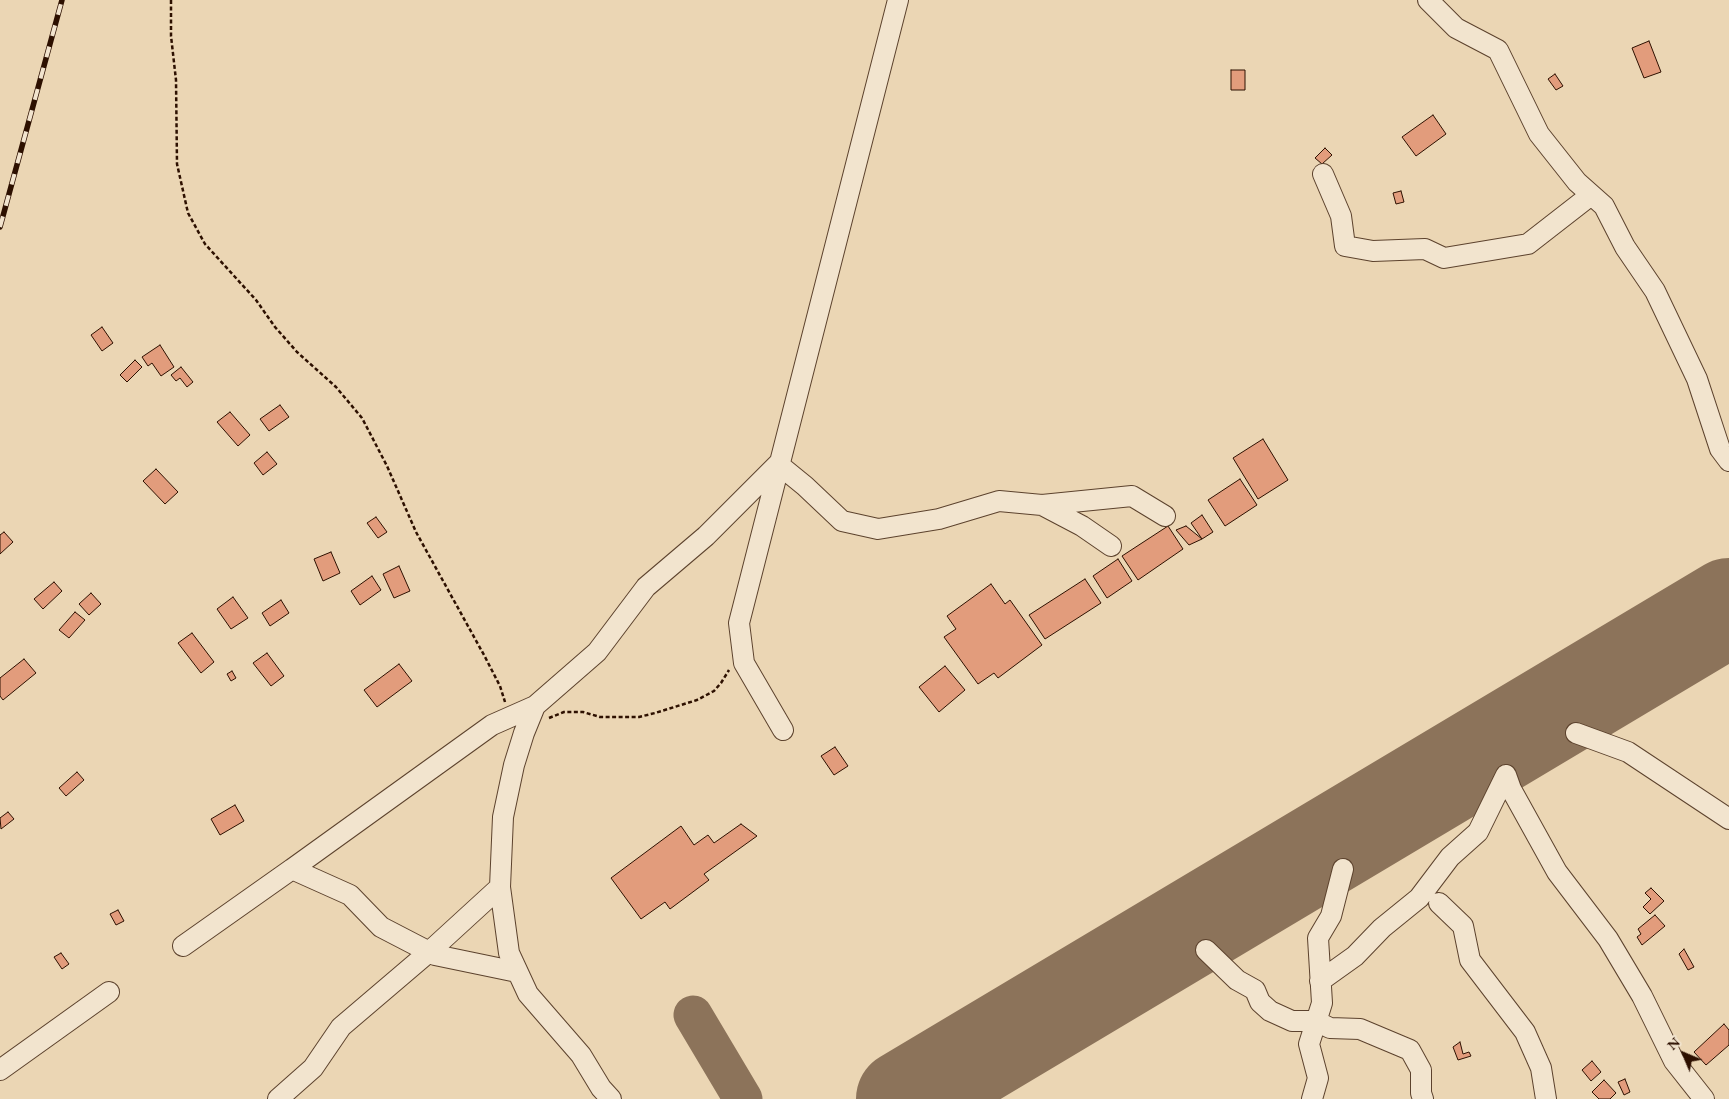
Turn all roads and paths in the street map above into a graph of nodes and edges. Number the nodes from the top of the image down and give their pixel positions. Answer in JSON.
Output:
{"nodes":[{"id":1,"x":171,"y":0,"type":"edge"},
{"id":2,"x":898,"y":0,"type":"edge"},
{"id":3,"x":1428,"y":0,"type":"edge"},
{"id":4,"x":1323,"y":174,"type":"dead end"},
{"id":5,"x":1591,"y":195,"type":"junction"},
{"id":6,"x":1729,"y":461,"type":"edge"},
{"id":7,"x":778,"y":464,"type":"junction"},
{"id":8,"x":1042,"y":505,"type":"junction"},
{"id":9,"x":1164,"y":516,"type":"dead end"},
{"id":10,"x":1112,"y":546,"type":"dead end"},
{"id":11,"x":730,"y":667,"type":"dead end"},
{"id":12,"x":542,"y":712,"type":"junction"},
{"id":13,"x":508,"y":717,"type":"junction"},
{"id":14,"x":783,"y":730,"type":"dead end"},
{"id":15,"x":1576,"y":733,"type":"dead end"},
{"id":16,"x":1729,"y":819,"type":"edge"},
{"id":17,"x":292,"y":869,"type":"junction"},
{"id":18,"x":1343,"y":869,"type":"dead end"},
{"id":19,"x":500,"y":887,"type":"junction"},
{"id":20,"x":1439,"y":903,"type":"dead end"},
{"id":21,"x":183,"y":946,"type":"dead end"},
{"id":22,"x":1206,"y":950,"type":"dead end"},
{"id":23,"x":429,"y":952,"type":"junction"},
{"id":24,"x":518,"y":972,"type":"junction"},
{"id":25,"x":1320,"y":981,"type":"junction"},
{"id":26,"x":109,"y":992,"type":"dead end"},
{"id":27,"x":1316,"y":1021,"type":"junction"},
{"id":28,"x":0,"y":1070,"type":"edge"},
{"id":29,"x":278,"y":1099,"type":"edge"},
{"id":30,"x":611,"y":1099,"type":"edge"},
{"id":31,"x":1312,"y":1099,"type":"edge"},
{"id":32,"x":1423,"y":1099,"type":"edge"},
{"id":33,"x":1546,"y":1099,"type":"edge"},
{"id":34,"x":1704,"y":1099,"type":"edge"}],
"edges":[{"from":1,"to":13,"type":"path"},
{"from":2,"to":7,"type":"street"},
{"from":3,"to":5,"type":"street"},
{"from":4,"to":5,"type":"street"},
{"from":5,"to":6,"type":"street"},
{"from":7,"to":8,"type":"street"},
{"from":7,"to":12,"type":"street"},
{"from":7,"to":14,"type":"street"},
{"from":8,"to":9,"type":"street"},
{"from":8,"to":10,"type":"street"},
{"from":11,"to":12,"type":"path"},
{"from":12,"to":13,"type":"street"},
{"from":12,"to":19,"type":"street"},
{"from":13,"to":17,"type":"street"},
{"from":15,"to":16,"type":"street"},
{"from":17,"to":21,"type":"street"},
{"from":17,"to":23,"type":"street"},
{"from":18,"to":25,"type":"street"},
{"from":19,"to":23,"type":"street"},
{"from":19,"to":24,"type":"street"},
{"from":20,"to":33,"type":"street"},
{"from":22,"to":27,"type":"street"},
{"from":23,"to":24,"type":"street"},
{"from":23,"to":29,"type":"street"},
{"from":24,"to":30,"type":"street"},
{"from":25,"to":27,"type":"street"},
{"from":25,"to":34,"type":"street"},
{"from":26,"to":28,"type":"street"},
{"from":27,"to":31,"type":"street"},
{"from":27,"to":32,"type":"street"}]}
